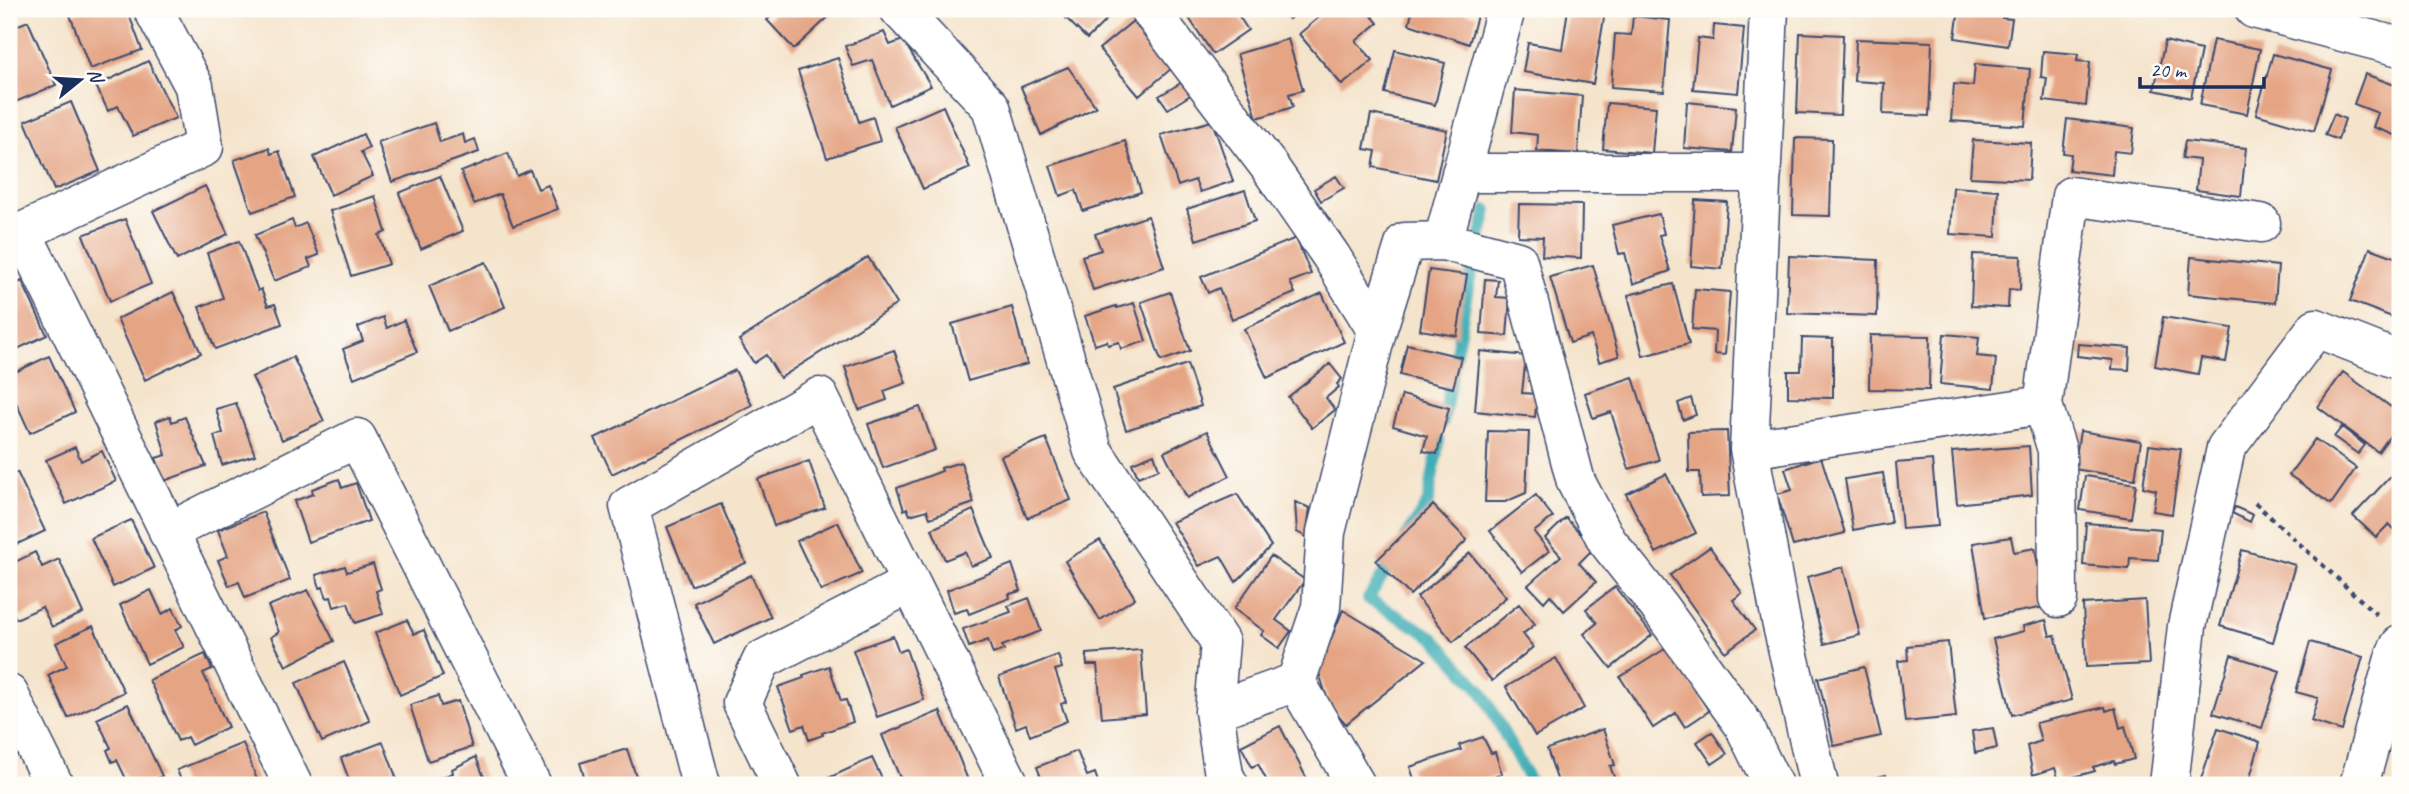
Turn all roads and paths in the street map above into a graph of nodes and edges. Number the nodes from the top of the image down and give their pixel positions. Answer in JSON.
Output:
{"nodes":[{"id":1,"x":153,"y":9,"type":"edge"},
{"id":2,"x":899,"y":9,"type":"edge"},
{"id":3,"x":1149,"y":9,"type":"edge"},
{"id":4,"x":1506,"y":9,"type":"edge"},
{"id":5,"x":1769,"y":9,"type":"edge"},
{"id":6,"x":2254,"y":9,"type":"edge"},
{"id":7,"x":2400,"y":47,"type":"edge"},
{"id":8,"x":1461,"y":173,"type":"junction"},
{"id":9,"x":1762,"y":173,"type":"junction"},
{"id":10,"x":2261,"y":223,"type":"dead end"},
{"id":11,"x":15,"y":235,"type":"edge"},
{"id":12,"x":1443,"y":241,"type":"junction"},
{"id":13,"x":1377,"y":331,"type":"junction"},
{"id":14,"x":2400,"y":361,"type":"edge"},
{"id":15,"x":2043,"y":405,"type":"junction"},
{"id":16,"x":1749,"y":449,"type":"junction"},
{"id":17,"x":2253,"y":502,"type":"dead end"},
{"id":18,"x":168,"y":532,"type":"junction"},
{"id":19,"x":909,"y":584,"type":"junction"},
{"id":20,"x":2057,"y":598,"type":"dead end"},
{"id":21,"x":2390,"y":632,"type":"edge"},
{"id":22,"x":1296,"y":682,"type":"junction"},
{"id":23,"x":9,"y":694,"type":"edge"},
{"id":24,"x":1214,"y":711,"type":"junction"},
{"id":25,"x":2362,"y":784,"type":"edge"},
{"id":26,"x":54,"y":785,"type":"edge"},
{"id":27,"x":293,"y":785,"type":"edge"},
{"id":28,"x":532,"y":785,"type":"edge"},
{"id":29,"x":701,"y":785,"type":"edge"},
{"id":30,"x":782,"y":785,"type":"edge"},
{"id":31,"x":1010,"y":785,"type":"edge"},
{"id":32,"x":1229,"y":785,"type":"edge"},
{"id":33,"x":1356,"y":785,"type":"edge"},
{"id":34,"x":1773,"y":785,"type":"edge"},
{"id":35,"x":1819,"y":785,"type":"edge"},
{"id":36,"x":2169,"y":785,"type":"edge"}],
"edges":[{"from":1,"to":11,"type":"street"},
{"from":2,"to":24,"type":"street"},
{"from":3,"to":13,"type":"street"},
{"from":4,"to":8,"type":"street"},
{"from":5,"to":9,"type":"street"},
{"from":6,"to":7,"type":"street"},
{"from":8,"to":9,"type":"street"},
{"from":8,"to":12,"type":"street"},
{"from":9,"to":16,"type":"street"},
{"from":10,"to":15,"type":"street"},
{"from":11,"to":18,"type":"street"},
{"from":12,"to":13,"type":"street"},
{"from":12,"to":34,"type":"street"},
{"from":13,"to":22,"type":"street"},
{"from":14,"to":36,"type":"street"},
{"from":15,"to":16,"type":"street"},
{"from":15,"to":20,"type":"street"},
{"from":16,"to":35,"type":"street"},
{"from":17,"to":21,"type":"path"},
{"from":18,"to":27,"type":"street"},
{"from":18,"to":28,"type":"street"},
{"from":19,"to":29,"type":"street"},
{"from":19,"to":30,"type":"street"},
{"from":19,"to":31,"type":"street"},
{"from":21,"to":25,"type":"street"},
{"from":22,"to":24,"type":"street"},
{"from":22,"to":33,"type":"street"},
{"from":23,"to":26,"type":"street"},
{"from":24,"to":32,"type":"street"}]}
